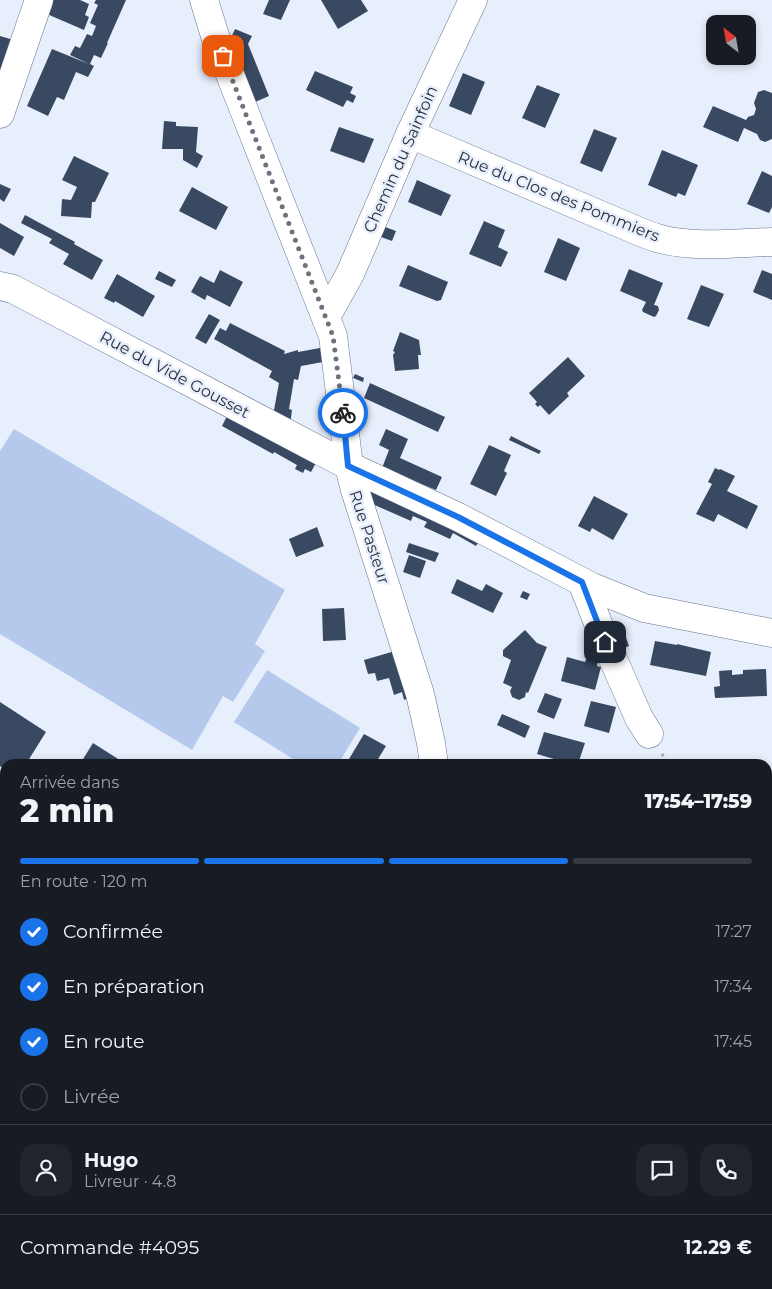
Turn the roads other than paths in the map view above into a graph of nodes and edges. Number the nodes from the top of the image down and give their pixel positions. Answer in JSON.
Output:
{"nodes":[{"id":1,"x":39,"y":0,"type":"edge"},
{"id":2,"x":204,"y":0,"type":"edge"},
{"id":3,"x":473,"y":0,"type":"edge"},
{"id":4,"x":0,"y":114,"type":"edge"},
{"id":5,"x":410,"y":134,"type":"junction"},
{"id":6,"x":772,"y":242,"type":"edge"},
{"id":7,"x":0,"y":286,"type":"edge"},
{"id":8,"x":326,"y":317,"type":"junction"},
{"id":9,"x":348,"y":466,"type":"junction"},
{"id":10,"x":582,"y":582,"type":"junction"},
{"id":11,"x":772,"y":633,"type":"edge"},
{"id":12,"x":649,"y":734,"type":"dead end"},
{"id":13,"x":433,"y":759,"type":"edge"}],
"edges":[{"from":1,"to":4,"type":"street"},
{"from":2,"to":8,"type":"street","name":"Rue Pasteur"},
{"from":3,"to":5,"type":"street","name":"Chemin du Sainfoin"},
{"from":5,"to":6,"type":"street","name":"Rue du Clos des Pommiers"},
{"from":5,"to":8,"type":"street","name":"Chemin du Sainfoin"},
{"from":7,"to":9,"type":"street","name":"Rue du Vide Gousset"},
{"from":8,"to":9,"type":"street","name":"Rue Pasteur"},
{"from":9,"to":10,"type":"street","name":"Rue du Vide Gousset"},
{"from":9,"to":13,"type":"street","name":"Rue Pasteur"},
{"from":10,"to":11,"type":"street","name":"Rue du Vide Gousset"},
{"from":10,"to":12,"type":"street"}]}
